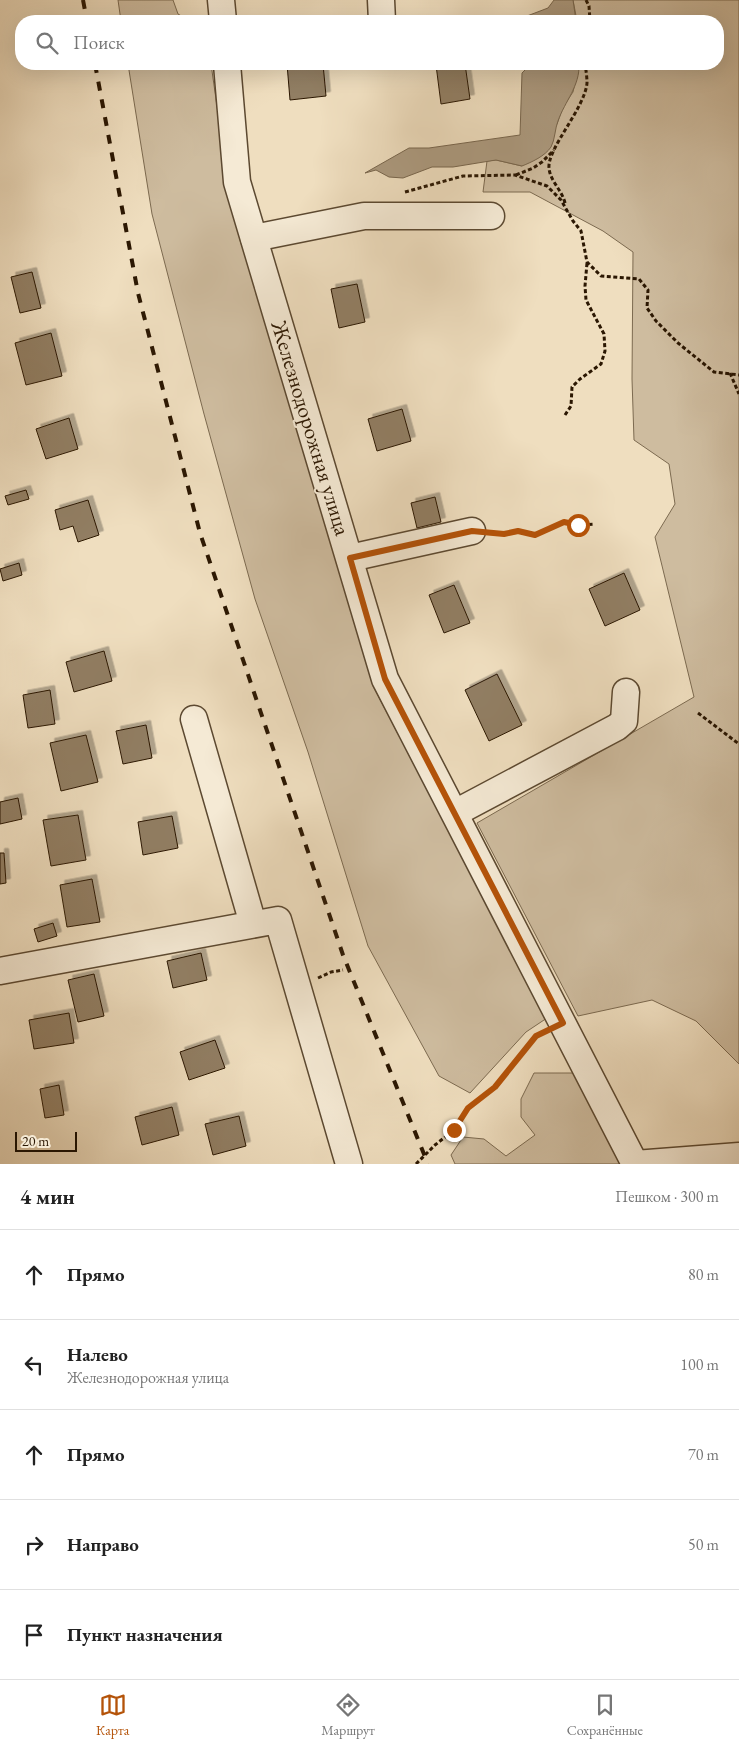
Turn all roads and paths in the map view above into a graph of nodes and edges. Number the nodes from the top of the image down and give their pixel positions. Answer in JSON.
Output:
{"nodes":[{"id":1,"x":221,"y":0,"type":"edge"},
{"id":2,"x":381,"y":0,"type":"edge"},
{"id":3,"x":586,"y":0,"type":"edge"},
{"id":4,"x":222,"y":15,"type":"edge"},
{"id":5,"x":382,"y":15,"type":"edge"},
{"id":6,"x":590,"y":15,"type":"edge"},
{"id":7,"x":228,"y":70,"type":"edge"},
{"id":8,"x":586,"y":70,"type":"edge"},
{"id":9,"x":556,"y":147,"type":"junction"},
{"id":10,"x":515,"y":175,"type":"junction"},
{"id":11,"x":566,"y":208,"type":"junction"},
{"id":12,"x":384,"y":216,"type":"junction"},
{"id":13,"x":491,"y":216,"type":"dead end"},
{"id":14,"x":254,"y":238,"type":"junction"},
{"id":15,"x":587,"y":262,"type":"junction"},
{"id":16,"x":730,"y":373,"type":"junction"},
{"id":17,"x":739,"y":375,"type":"edge"},
{"id":18,"x":739,"y":394,"type":"edge"},
{"id":19,"x":565,"y":415,"type":"dead end"},
{"id":20,"x":595,"y":524,"type":"dead end"},
{"id":21,"x":472,"y":531,"type":"joint"},
{"id":22,"x":350,"y":558,"type":"junction"},
{"id":23,"x":626,"y":692,"type":"dead end"},
{"id":24,"x":698,"y":713,"type":"dead end"},
{"id":25,"x":194,"y":718,"type":"dead end"},
{"id":26,"x":739,"y":744,"type":"edge"},
{"id":27,"x":460,"y":823,"type":"junction"},
{"id":28,"x":253,"y":924,"type":"junction"},
{"id":29,"x":0,"y":971,"type":"edge"},
{"id":30,"x":563,"y":1023,"type":"junction"},
{"id":31,"x":739,"y":1156,"type":"edge"},
{"id":32,"x":349,"y":1164,"type":"edge"},
{"id":33,"x":416,"y":1164,"type":"edge"},
{"id":34,"x":635,"y":1164,"type":"edge"}],
"edges":[{"from":1,"to":4,"type":"street"},
{"from":2,"to":5,"type":"street"},
{"from":3,"to":6,"type":"path"},
{"from":7,"to":14,"type":"street","name":"Железнодорожная улица"},
{"from":8,"to":9,"type":"path"},
{"from":9,"to":10,"type":"path"},
{"from":9,"to":11,"type":"path"},
{"from":10,"to":11,"type":"path"},
{"from":10,"to":12,"type":"path"},
{"from":11,"to":15,"type":"path"},
{"from":12,"to":13,"type":"street"},
{"from":12,"to":14,"type":"street"},
{"from":14,"to":22,"type":"street","name":"Железнодорожная улица"},
{"from":15,"to":16,"type":"path"},
{"from":15,"to":19,"type":"path"},
{"from":16,"to":17,"type":"path"},
{"from":16,"to":18,"type":"path"},
{"from":20,"to":21,"type":"path"},
{"from":21,"to":22,"type":"street"},
{"from":22,"to":27,"type":"street","name":"Железнодорожная улица"},
{"from":23,"to":27,"type":"street"},
{"from":24,"to":26,"type":"path"},
{"from":25,"to":28,"type":"street"},
{"from":27,"to":30,"type":"street","name":"Железнодорожная улица"},
{"from":28,"to":29,"type":"street"},
{"from":28,"to":32,"type":"street"},
{"from":30,"to":33,"type":"path"},
{"from":30,"to":34,"type":"street","name":"Железнодорожная улица"},
{"from":31,"to":34,"type":"street"}]}
